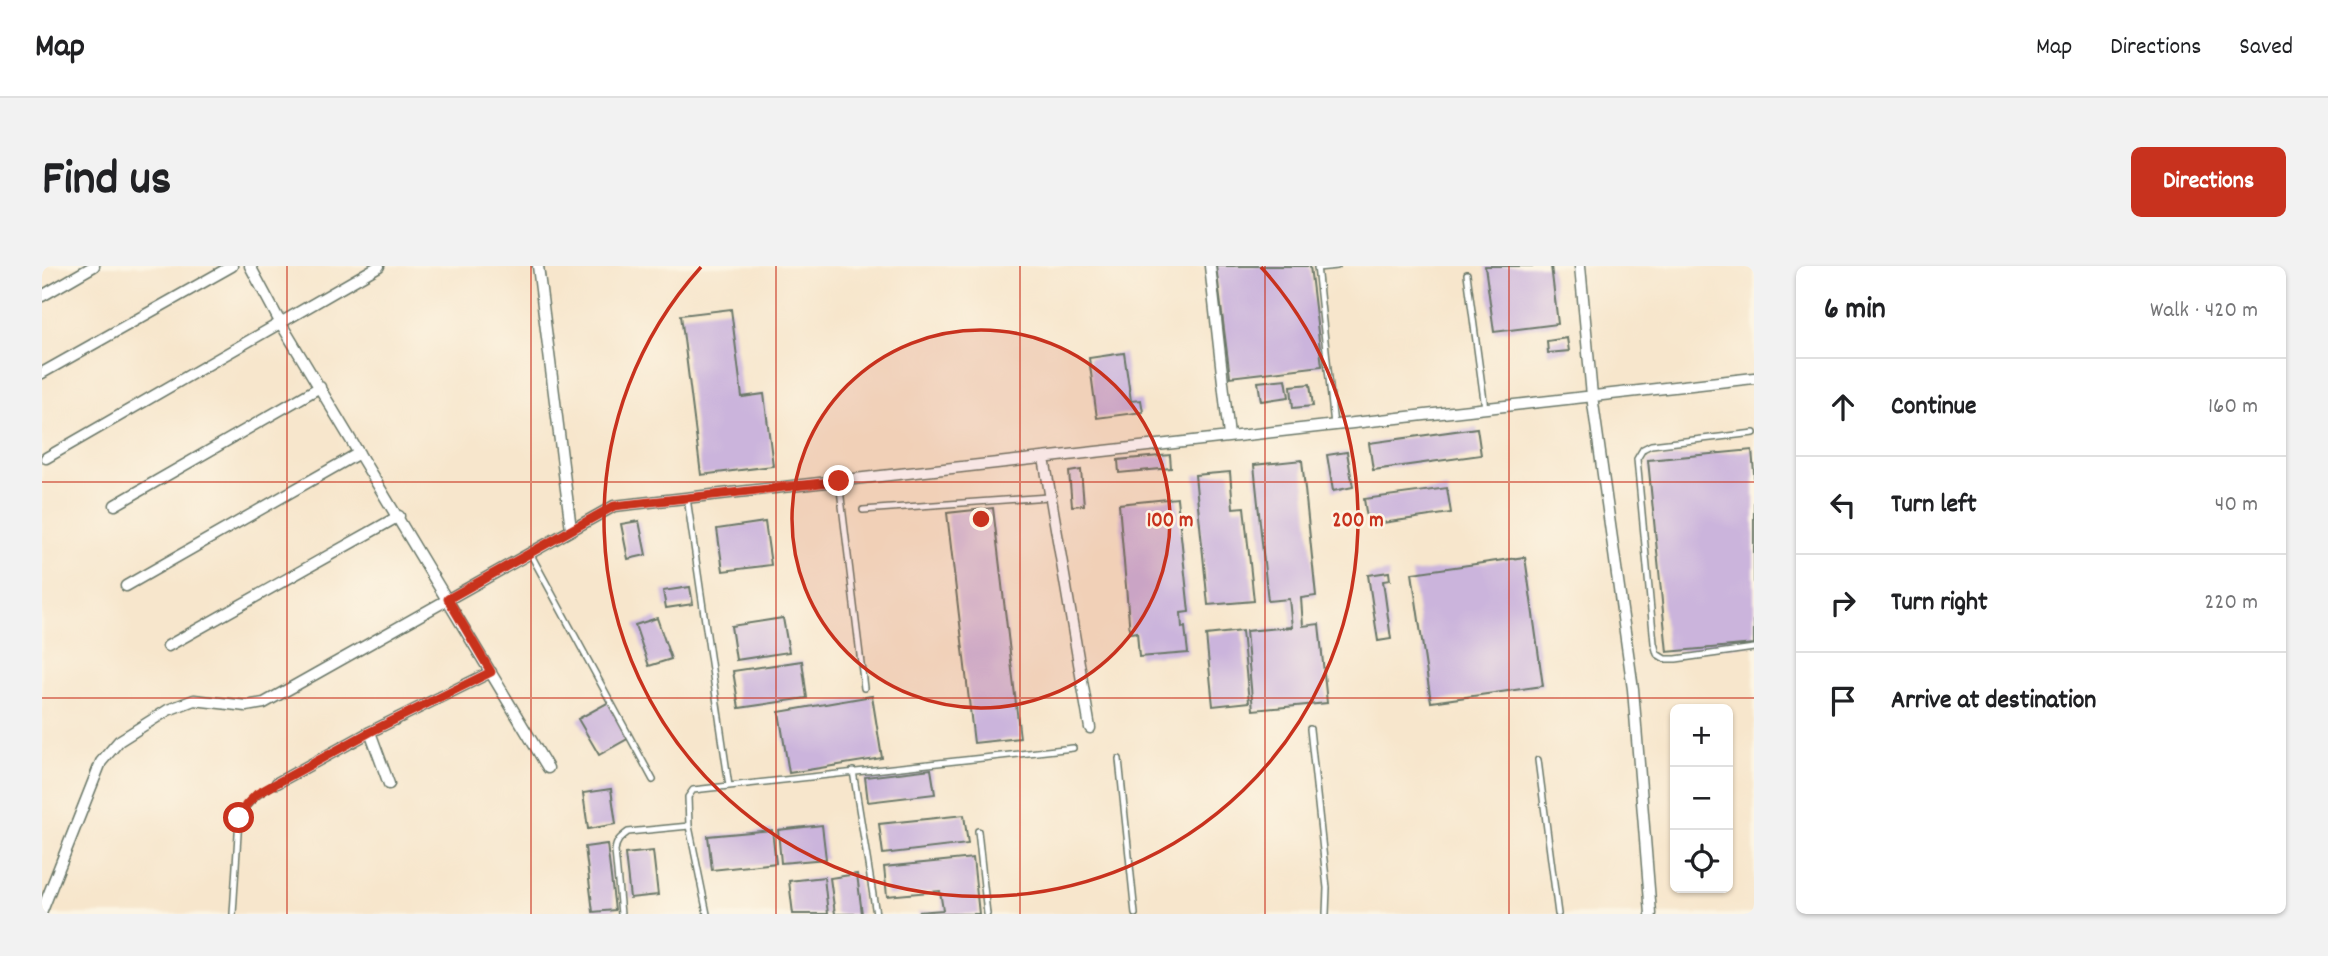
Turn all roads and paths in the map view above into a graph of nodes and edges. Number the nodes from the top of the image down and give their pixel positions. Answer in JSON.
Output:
{"nodes":[{"id":1,"x":94,"y":266,"type":"edge"},
{"id":2,"x":232,"y":266,"type":"edge"},
{"id":3,"x":250,"y":266,"type":"edge"},
{"id":4,"x":379,"y":266,"type":"edge"},
{"id":5,"x":538,"y":266,"type":"edge"},
{"id":6,"x":1210,"y":266,"type":"edge"},
{"id":7,"x":1336,"y":266,"type":"edge"},
{"id":8,"x":1580,"y":266,"type":"edge"},
{"id":9,"x":1317,"y":267,"type":"edge"},
{"id":10,"x":1466,"y":274,"type":"dead end"},
{"id":11,"x":42,"y":296,"type":"edge"},
{"id":12,"x":281,"y":322,"type":"junction"},
{"id":13,"x":42,"y":373,"type":"edge"},
{"id":14,"x":1754,"y":378,"type":"edge"},
{"id":15,"x":320,"y":387,"type":"junction"},
{"id":16,"x":1592,"y":396,"type":"junction"},
{"id":17,"x":1485,"y":408,"type":"junction"},
{"id":18,"x":1334,"y":425,"type":"junction"},
{"id":19,"x":1754,"y":433,"type":"edge"},
{"id":20,"x":1229,"y":436,"type":"junction"},
{"id":21,"x":359,"y":453,"type":"junction"},
{"id":22,"x":46,"y":458,"type":"dead end"},
{"id":23,"x":1044,"y":458,"type":"junction"},
{"id":24,"x":839,"y":481,"type":"junction"},
{"id":25,"x":687,"y":497,"type":"junction"},
{"id":26,"x":1049,"y":497,"type":"junction"},
{"id":27,"x":115,"y":505,"type":"dead end"},
{"id":28,"x":863,"y":510,"type":"dead end"},
{"id":29,"x":399,"y":516,"type":"junction"},
{"id":30,"x":571,"y":530,"type":"junction"},
{"id":31,"x":530,"y":554,"type":"junction"},
{"id":32,"x":126,"y":586,"type":"dead end"},
{"id":33,"x":448,"y":599,"type":"junction"},
{"id":34,"x":168,"y":646,"type":"dead end"},
{"id":35,"x":1754,"y":648,"type":"edge"},
{"id":36,"x":491,"y":672,"type":"junction"},
{"id":37,"x":864,"y":688,"type":"dead end"},
{"id":38,"x":1090,"y":728,"type":"dead end"},
{"id":39,"x":1310,"y":729,"type":"dead end"},
{"id":40,"x":370,"y":732,"type":"junction"},
{"id":41,"x":1073,"y":748,"type":"dead end"},
{"id":42,"x":1119,"y":759,"type":"dead end"},
{"id":43,"x":1538,"y":760,"type":"dead end"},
{"id":44,"x":548,"y":768,"type":"dead end"},
{"id":45,"x":853,"y":771,"type":"junction"},
{"id":46,"x":653,"y":780,"type":"dead end"},
{"id":47,"x":277,"y":783,"type":"joint"},
{"id":48,"x":389,"y":784,"type":"dead end"},
{"id":49,"x":729,"y":786,"type":"junction"},
{"id":50,"x":689,"y":826,"type":"junction"},
{"id":51,"x":978,"y":831,"type":"dead end"},
{"id":52,"x":42,"y":911,"type":"edge"},
{"id":53,"x":233,"y":914,"type":"edge"},
{"id":54,"x":621,"y":914,"type":"edge"},
{"id":55,"x":707,"y":914,"type":"edge"},
{"id":56,"x":876,"y":914,"type":"edge"},
{"id":57,"x":987,"y":914,"type":"edge"},
{"id":58,"x":1135,"y":914,"type":"edge"},
{"id":59,"x":1326,"y":914,"type":"edge"},
{"id":60,"x":1558,"y":914,"type":"edge"},
{"id":61,"x":1651,"y":914,"type":"edge"}],
"edges":[{"from":1,"to":11,"type":"street"},
{"from":2,"to":13,"type":"street"},
{"from":3,"to":12,"type":"street"},
{"from":4,"to":12,"type":"street"},
{"from":5,"to":30,"type":"street"},
{"from":6,"to":20,"type":"street"},
{"from":7,"to":9,"type":"lane"},
{"from":8,"to":16,"type":"street"},
{"from":9,"to":18,"type":"lane"},
{"from":10,"to":17,"type":"lane"},
{"from":12,"to":15,"type":"street"},
{"from":12,"to":22,"type":"street"},
{"from":14,"to":16,"type":"street"},
{"from":15,"to":21,"type":"street"},
{"from":15,"to":27,"type":"street"},
{"from":16,"to":17,"type":"street"},
{"from":16,"to":61,"type":"street"},
{"from":17,"to":18,"type":"street"},
{"from":18,"to":20,"type":"street"},
{"from":19,"to":35,"type":"lane"},
{"from":20,"to":23,"type":"street"},
{"from":21,"to":29,"type":"street"},
{"from":21,"to":32,"type":"street"},
{"from":23,"to":24,"type":"street"},
{"from":23,"to":26,"type":"street"},
{"from":24,"to":25,"type":"street"},
{"from":24,"to":37,"type":"lane"},
{"from":25,"to":30,"type":"street"},
{"from":25,"to":49,"type":"lane"},
{"from":26,"to":28,"type":"lane"},
{"from":26,"to":38,"type":"street"},
{"from":29,"to":33,"type":"street"},
{"from":29,"to":34,"type":"street"},
{"from":30,"to":31,"type":"street"},
{"from":31,"to":33,"type":"street"},
{"from":31,"to":46,"type":"lane"},
{"from":33,"to":36,"type":"street"},
{"from":33,"to":52,"type":"street"},
{"from":36,"to":40,"type":"street"},
{"from":36,"to":44,"type":"street"},
{"from":39,"to":59,"type":"lane"},
{"from":40,"to":47,"type":"street"},
{"from":40,"to":48,"type":"street"},
{"from":41,"to":45,"type":"lane"},
{"from":42,"to":58,"type":"lane"},
{"from":43,"to":60,"type":"lane"},
{"from":45,"to":49,"type":"lane"},
{"from":45,"to":56,"type":"lane"},
{"from":47,"to":53,"type":"lane"},
{"from":49,"to":50,"type":"lane"},
{"from":50,"to":54,"type":"lane"},
{"from":50,"to":55,"type":"lane"},
{"from":51,"to":57,"type":"lane"}]}
